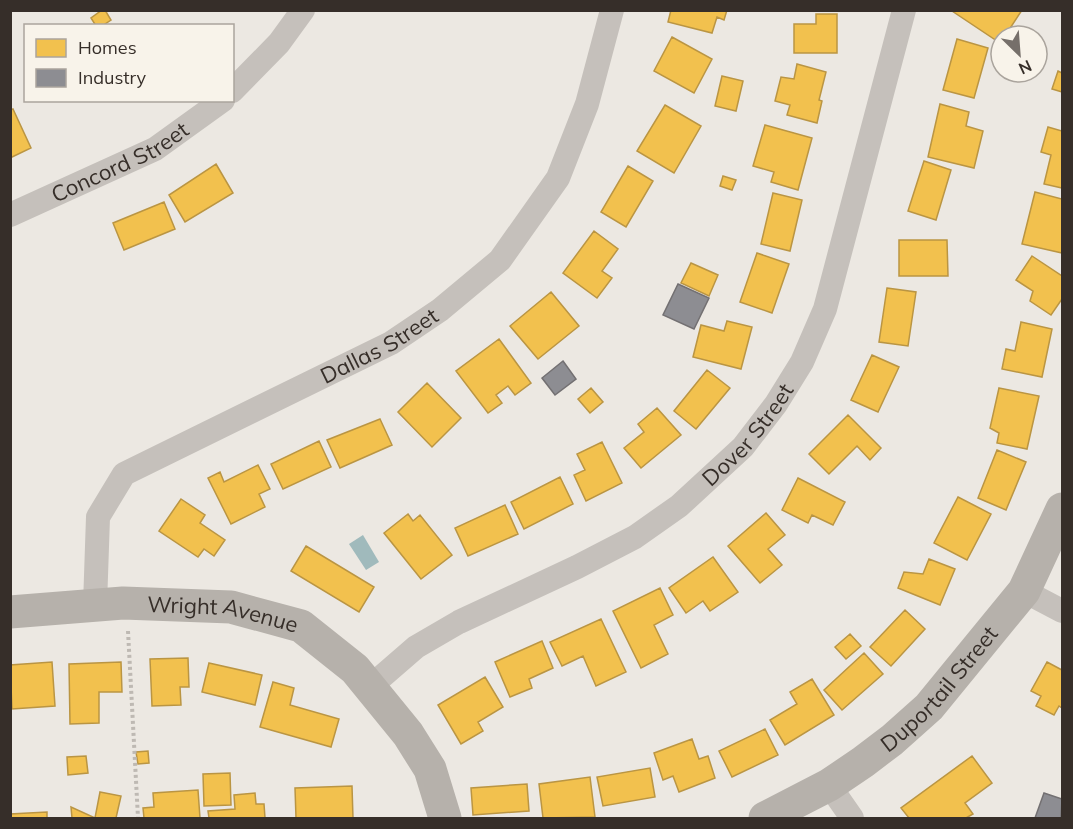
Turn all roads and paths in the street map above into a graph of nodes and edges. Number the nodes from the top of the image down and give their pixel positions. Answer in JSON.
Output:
{"nodes":[{"id":1,"x":303,"y":10,"type":"edge"},
{"id":2,"x":612,"y":10,"type":"edge"},
{"id":3,"x":904,"y":10,"type":"edge"},
{"id":4,"x":234,"y":89,"type":"edge"},
{"id":5,"x":220,"y":102,"type":"edge"},
{"id":6,"x":10,"y":214,"type":"edge"},
{"id":7,"x":1062,"y":509,"type":"edge"},
{"id":8,"x":1024,"y":591,"type":"junction"},
{"id":9,"x":95,"y":604,"type":"junction"},
{"id":10,"x":1062,"y":611,"type":"edge"},
{"id":11,"x":10,"y":612,"type":"edge"},
{"id":12,"x":128,"y":624,"type":"dead end"},
{"id":13,"x":371,"y":686,"type":"junction"},
{"id":14,"x":396,"y":719,"type":"junction"},
{"id":15,"x":829,"y":785,"type":"junction"},
{"id":16,"x":138,"y":819,"type":"edge"},
{"id":17,"x":421,"y":819,"type":"edge"},
{"id":18,"x":445,"y":819,"type":"edge"},
{"id":19,"x":765,"y":819,"type":"edge"},
{"id":20,"x":852,"y":819,"type":"edge"}],
"edges":[{"from":1,"to":4,"type":"street"},
{"from":2,"to":9,"type":"street","name":"Dallas Street"},
{"from":3,"to":13,"type":"street","name":"Dover Street"},
{"from":5,"to":6,"type":"street","name":"Concord Street"},
{"from":7,"to":8,"type":"street","name":"Duportail Street"},
{"from":8,"to":10,"type":"street"},
{"from":8,"to":15,"type":"street","name":"Duportail Street"},
{"from":9,"to":11,"type":"street","name":"Wright Avenue"},
{"from":9,"to":13,"type":"street","name":"Wright Avenue"},
{"from":12,"to":16,"type":"path"},
{"from":13,"to":14,"type":"street","name":"Wright Avenue"},
{"from":14,"to":17,"type":"street","name":"Wright Avenue"},
{"from":14,"to":18,"type":"street","name":"Wright Avenue"},
{"from":15,"to":19,"type":"street","name":"Duportail Street"},
{"from":15,"to":20,"type":"street"}]}
